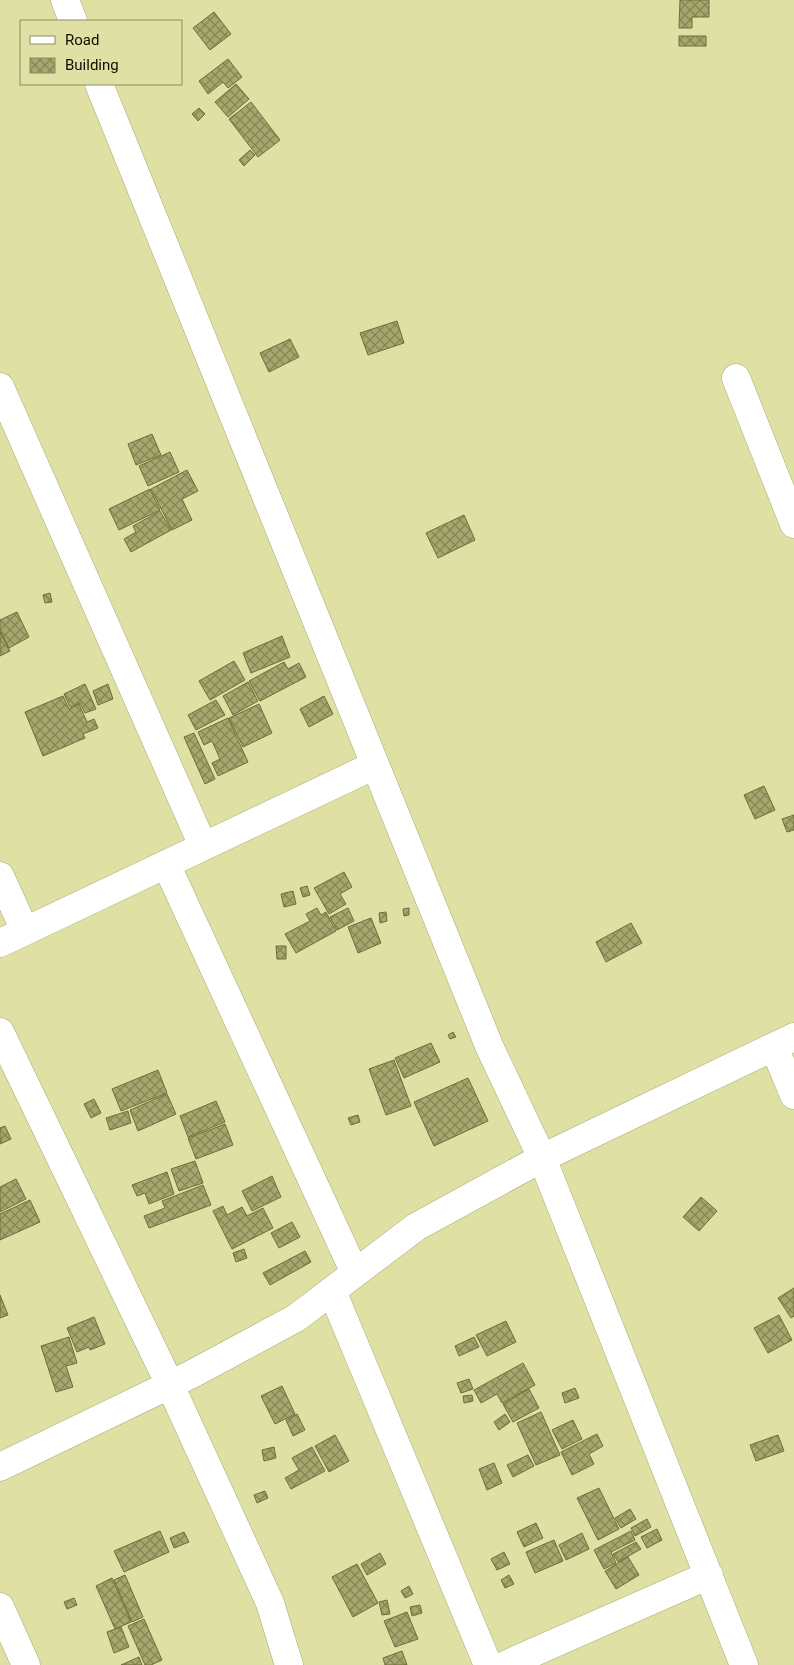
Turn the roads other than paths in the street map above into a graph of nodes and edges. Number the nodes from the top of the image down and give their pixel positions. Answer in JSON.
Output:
{"nodes":[{"id":1,"x":65,"y":0,"type":"edge"},
{"id":2,"x":73,"y":20,"type":"edge"},
{"id":3,"x":99,"y":85,"type":"edge"},
{"id":4,"x":736,"y":378,"type":"dead end"},
{"id":5,"x":0,"y":387,"type":"edge"},
{"id":6,"x":794,"y":524,"type":"edge"},
{"id":7,"x":375,"y":765,"type":"junction"},
{"id":8,"x":203,"y":846,"type":"junction"},
{"id":9,"x":166,"y":864,"type":"junction"},
{"id":10,"x":0,"y":876,"type":"edge"},
{"id":11,"x":25,"y":931,"type":"junction"},
{"id":12,"x":0,"y":943,"type":"edge"},
{"id":13,"x":0,"y":1032,"type":"edge"},
{"id":14,"x":784,"y":1042,"type":"edge"},
{"id":15,"x":794,"y":1095,"type":"edge"},
{"id":16,"x":542,"y":1158,"type":"junction"},
{"id":17,"x":355,"y":1274,"type":"junction"},
{"id":18,"x":332,"y":1291,"type":"junction"},
{"id":19,"x":170,"y":1385,"type":"junction"},
{"id":20,"x":0,"y":1467,"type":"edge"},
{"id":21,"x":708,"y":1575,"type":"junction"},
{"id":22,"x":0,"y":1607,"type":"edge"},
{"id":23,"x":26,"y":1665,"type":"edge"},
{"id":24,"x":289,"y":1665,"type":"edge"},
{"id":25,"x":488,"y":1665,"type":"edge"},
{"id":26,"x":505,"y":1665,"type":"edge"},
{"id":27,"x":744,"y":1665,"type":"edge"}],
"edges":[{"from":1,"to":2,"type":"street"},
{"from":3,"to":7,"type":"street"},
{"from":4,"to":6,"type":"street"},
{"from":5,"to":8,"type":"street"},
{"from":7,"to":8,"type":"street"},
{"from":7,"to":16,"type":"street"},
{"from":8,"to":9,"type":"street"},
{"from":9,"to":11,"type":"street"},
{"from":9,"to":17,"type":"street"},
{"from":10,"to":11,"type":"street"},
{"from":11,"to":12,"type":"street"},
{"from":13,"to":19,"type":"street"},
{"from":14,"to":15,"type":"street"},
{"from":14,"to":16,"type":"street"},
{"from":16,"to":17,"type":"street"},
{"from":16,"to":21,"type":"street"},
{"from":17,"to":18,"type":"street"},
{"from":18,"to":19,"type":"street"},
{"from":18,"to":25,"type":"street"},
{"from":19,"to":20,"type":"street"},
{"from":19,"to":24,"type":"street"},
{"from":21,"to":26,"type":"street"},
{"from":21,"to":27,"type":"street"},
{"from":22,"to":23,"type":"street"}]}
